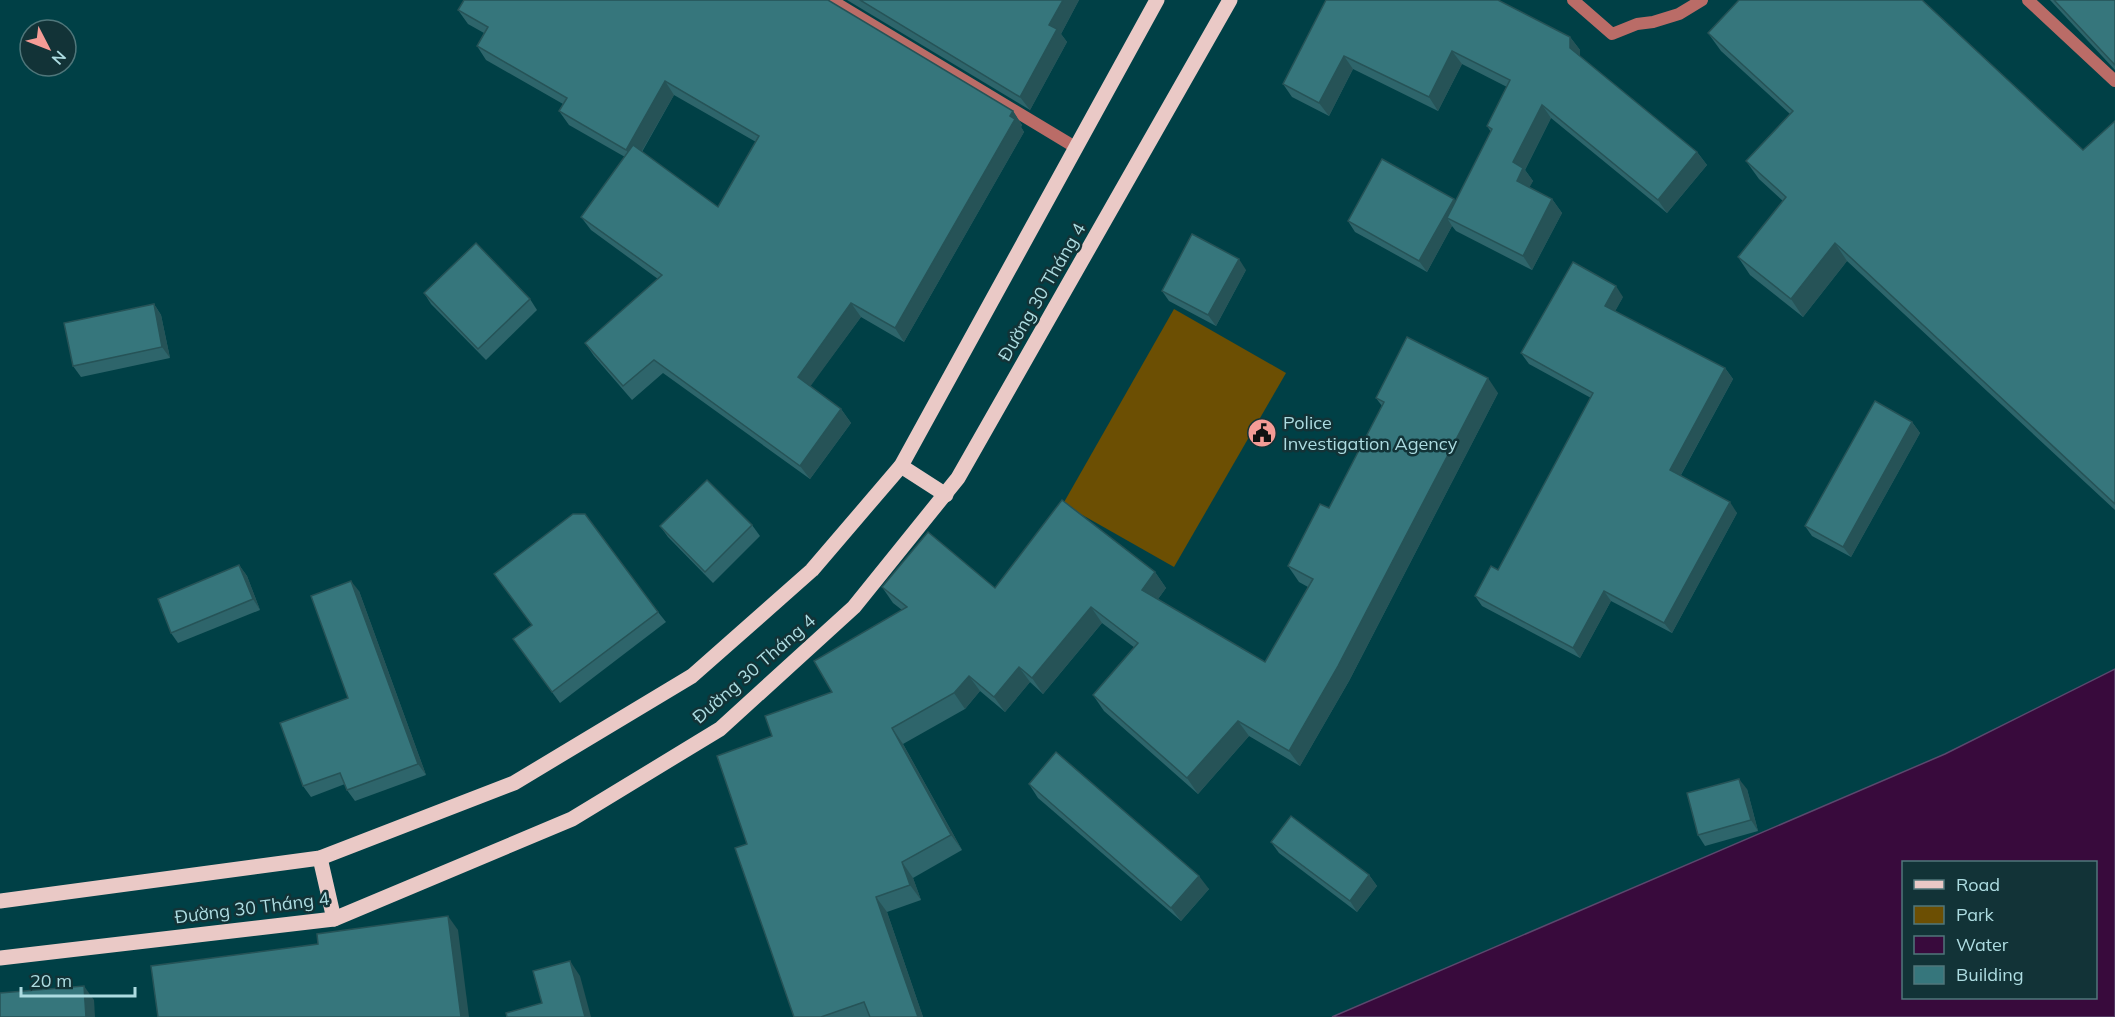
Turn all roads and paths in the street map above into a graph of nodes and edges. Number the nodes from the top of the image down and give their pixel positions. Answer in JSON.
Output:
{"nodes":[{"id":1,"x":831,"y":0,"type":"edge"},
{"id":2,"x":1156,"y":0,"type":"edge"},
{"id":3,"x":1230,"y":0,"type":"edge"},
{"id":4,"x":1573,"y":0,"type":"edge"},
{"id":5,"x":1702,"y":0,"type":"edge"},
{"id":6,"x":2028,"y":0,"type":"edge"},
{"id":7,"x":2115,"y":81,"type":"edge"},
{"id":8,"x":1075,"y":147,"type":"junction"},
{"id":9,"x":901,"y":466,"type":"junction"},
{"id":10,"x":946,"y":495,"type":"junction"},
{"id":11,"x":320,"y":858,"type":"junction"},
{"id":12,"x":0,"y":901,"type":"edge"},
{"id":13,"x":334,"y":919,"type":"junction"},
{"id":14,"x":0,"y":958,"type":"edge"}],
"edges":[{"from":1,"to":8,"type":"street"},
{"from":2,"to":8,"type":"main road","name":"Đường 30 Tháng 4"},
{"from":3,"to":10,"type":"main road","name":"Đường 30 Tháng 4"},
{"from":4,"to":5,"type":"street"},
{"from":6,"to":7,"type":"street"},
{"from":8,"to":9,"type":"main road","name":"Đường 30 Tháng 4"},
{"from":9,"to":10,"type":"main road"},
{"from":9,"to":11,"type":"main road","name":"Đường 30 Tháng 4"},
{"from":10,"to":13,"type":"main road","name":"Đường 30 Tháng 4"},
{"from":11,"to":12,"type":"main road","name":"Đường 30 Tháng 4"},
{"from":11,"to":13,"type":"main road"},
{"from":13,"to":14,"type":"main road","name":"Đường 30 Tháng 4"}]}
